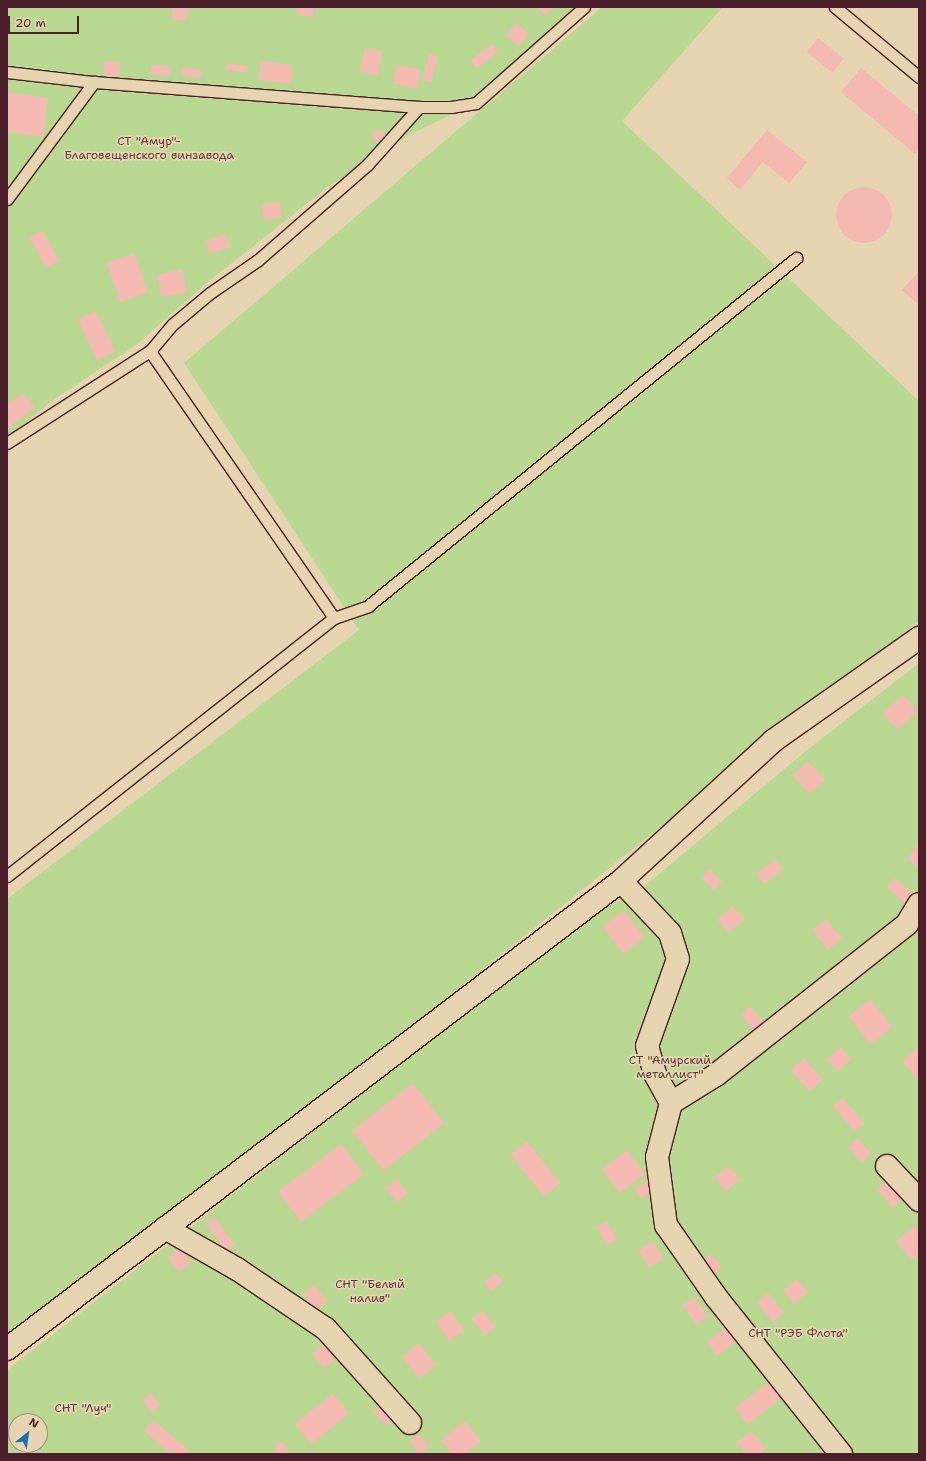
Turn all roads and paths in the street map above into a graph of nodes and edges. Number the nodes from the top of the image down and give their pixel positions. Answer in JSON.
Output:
{"nodes":[{"id":1,"x":584,"y":7,"type":"edge"},
{"id":2,"x":835,"y":7,"type":"edge"},
{"id":3,"x":7,"y":72,"type":"edge"},
{"id":4,"x":919,"y":77,"type":"edge"},
{"id":5,"x":94,"y":82,"type":"junction"},
{"id":6,"x":420,"y":107,"type":"junction"},
{"id":7,"x":7,"y":199,"type":"edge"},
{"id":8,"x":796,"y":258,"type":"dead end"},
{"id":9,"x":150,"y":351,"type":"junction"},
{"id":10,"x":7,"y":443,"type":"edge"},
{"id":11,"x":334,"y":618,"type":"junction"},
{"id":12,"x":919,"y":638,"type":"edge"},
{"id":13,"x":7,"y":876,"type":"edge"},
{"id":14,"x":621,"y":881,"type":"junction"},
{"id":15,"x":919,"y":904,"type":"edge"},
{"id":16,"x":670,"y":1103,"type":"junction"},
{"id":17,"x":887,"y":1166,"type":"dead end"},
{"id":18,"x":919,"y":1200,"type":"edge"},
{"id":19,"x":165,"y":1228,"type":"junction"},
{"id":20,"x":7,"y":1349,"type":"edge"},
{"id":21,"x":410,"y":1424,"type":"dead end"},
{"id":22,"x":841,"y":1454,"type":"edge"}],
"edges":[{"from":1,"to":6,"type":"lane"},
{"from":2,"to":4,"type":"lane"},
{"from":3,"to":5,"type":"lane"},
{"from":5,"to":6,"type":"lane"},
{"from":5,"to":7,"type":"lane"},
{"from":6,"to":9,"type":"lane"},
{"from":8,"to":11,"type":"lane"},
{"from":9,"to":10,"type":"lane"},
{"from":9,"to":11,"type":"lane"},
{"from":11,"to":13,"type":"lane"},
{"from":12,"to":14,"type":"street"},
{"from":14,"to":16,"type":"street"},
{"from":14,"to":19,"type":"street"},
{"from":15,"to":16,"type":"street"},
{"from":16,"to":22,"type":"street"},
{"from":17,"to":18,"type":"street"},
{"from":19,"to":20,"type":"street"},
{"from":19,"to":21,"type":"street"}]}
